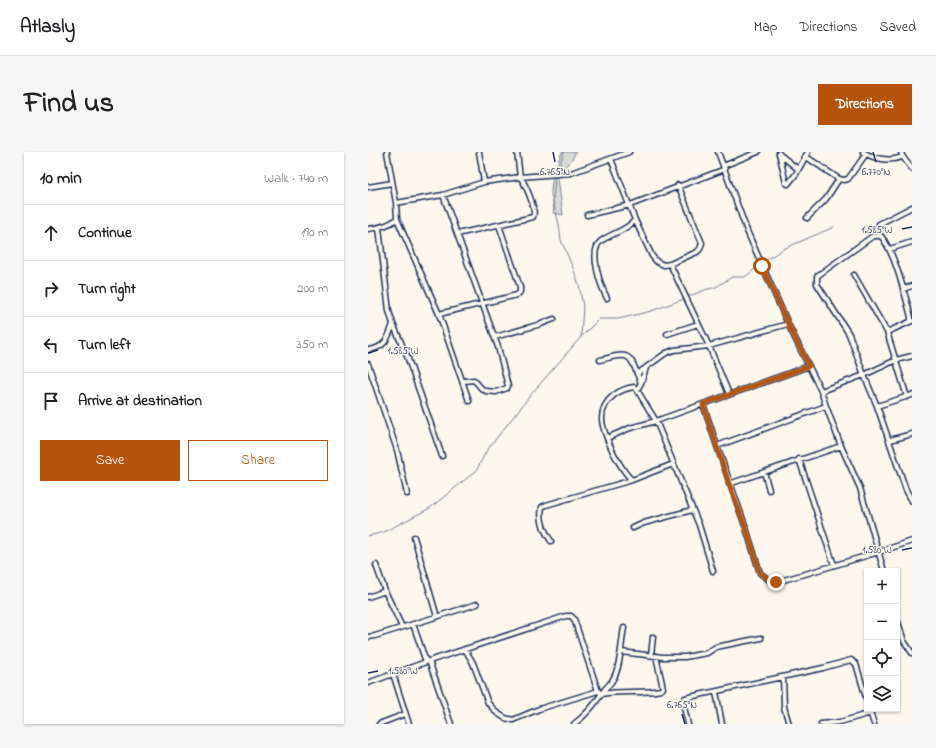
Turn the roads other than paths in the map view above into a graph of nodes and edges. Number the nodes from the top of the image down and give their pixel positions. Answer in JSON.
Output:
{"nodes":[{"id":1,"x":387,"y":152,"type":"edge"},
{"id":2,"x":480,"y":152,"type":"edge"},
{"id":3,"x":517,"y":152,"type":"edge"},
{"id":4,"x":629,"y":152,"type":"edge"},
{"id":5,"x":718,"y":152,"type":"edge"},
{"id":6,"x":758,"y":152,"type":"edge"},
{"id":7,"x":778,"y":153,"type":"edge"},
{"id":8,"x":864,"y":153,"type":"edge"},
{"id":9,"x":807,"y":154,"type":"edge"},
{"id":10,"x":901,"y":154,"type":"edge"},
{"id":11,"x":611,"y":159,"type":"junction"},
{"id":12,"x":724,"y":167,"type":"junction"},
{"id":13,"x":798,"y":169,"type":"junction"},
{"id":14,"x":912,"y":169,"type":"edge"},
{"id":15,"x":520,"y":177,"type":"junction"},
{"id":16,"x":839,"y":179,"type":"junction"},
{"id":17,"x":484,"y":182,"type":"junction"},
{"id":18,"x":392,"y":184,"type":"junction"},
{"id":19,"x":678,"y":185,"type":"junction"},
{"id":20,"x":368,"y":187,"type":"edge"},
{"id":21,"x":443,"y":195,"type":"junction"},
{"id":22,"x":396,"y":202,"type":"junction"},
{"id":23,"x":630,"y":205,"type":"junction"},
{"id":24,"x":912,"y":207,"type":"edge"},
{"id":25,"x":587,"y":215,"type":"dead end"},
{"id":26,"x":807,"y":218,"type":"dead end"},
{"id":27,"x":398,"y":219,"type":"junction"},
{"id":28,"x":635,"y":220,"type":"junction"},
{"id":29,"x":499,"y":224,"type":"junction"},
{"id":30,"x":880,"y":224,"type":"dead end"},
{"id":31,"x":379,"y":228,"type":"junction"},
{"id":32,"x":368,"y":229,"type":"edge"},
{"id":33,"x":457,"y":234,"type":"junction"},
{"id":34,"x":912,"y":242,"type":"edge"},
{"id":35,"x":890,"y":249,"type":"junction"},
{"id":36,"x":670,"y":264,"type":"junction"},
{"id":37,"x":854,"y":274,"type":"dead end"},
{"id":38,"x":912,"y":286,"type":"edge"},
{"id":39,"x":903,"y":289,"type":"junction"},
{"id":40,"x":607,"y":298,"type":"dead end"},
{"id":41,"x":483,"y":304,"type":"junction"},
{"id":42,"x":440,"y":314,"type":"junction"},
{"id":43,"x":554,"y":319,"type":"dead end"},
{"id":44,"x":912,"y":321,"type":"edge"},
{"id":45,"x":393,"y":324,"type":"junction"},
{"id":46,"x":698,"y":324,"type":"junction"},
{"id":47,"x":788,"y":324,"type":"junction"},
{"id":48,"x":887,"y":332,"type":"junction"},
{"id":49,"x":667,"y":334,"type":"dead end"},
{"id":50,"x":495,"y":337,"type":"junction"},
{"id":51,"x":709,"y":346,"type":"junction"},
{"id":52,"x":368,"y":350,"type":"edge"},
{"id":53,"x":912,"y":356,"type":"edge"},
{"id":54,"x":600,"y":360,"type":"dead end"},
{"id":55,"x":896,"y":360,"type":"junction"},
{"id":56,"x":368,"y":364,"type":"edge"},
{"id":57,"x":809,"y":366,"type":"junction"},
{"id":58,"x":646,"y":368,"type":"junction"},
{"id":59,"x":637,"y":374,"type":"junction"},
{"id":60,"x":864,"y":375,"type":"junction"},
{"id":61,"x":464,"y":381,"type":"junction"},
{"id":62,"x":641,"y":383,"type":"junction"},
{"id":63,"x":637,"y":390,"type":"junction"},
{"id":64,"x":821,"y":390,"type":"junction"},
{"id":65,"x":729,"y":394,"type":"junction"},
{"id":66,"x":912,"y":395,"type":"edge"},
{"id":67,"x":907,"y":397,"type":"junction"},
{"id":68,"x":469,"y":401,"type":"dead end"},
{"id":69,"x":703,"y":404,"type":"junction"},
{"id":70,"x":826,"y":406,"type":"junction"},
{"id":71,"x":877,"y":406,"type":"junction"},
{"id":72,"x":656,"y":421,"type":"junction"},
{"id":73,"x":912,"y":434,"type":"edge"},
{"id":74,"x":607,"y":438,"type":"junction"},
{"id":75,"x":890,"y":440,"type":"junction"},
{"id":76,"x":716,"y":446,"type":"junction"},
{"id":77,"x":841,"y":446,"type":"junction"},
{"id":78,"x":442,"y":456,"type":"dead end"},
{"id":79,"x":799,"y":460,"type":"junction"},
{"id":80,"x":673,"y":464,"type":"junction"},
{"id":81,"x":764,"y":472,"type":"junction"},
{"id":82,"x":632,"y":480,"type":"junction"},
{"id":83,"x":729,"y":484,"type":"junction"},
{"id":84,"x":769,"y":490,"type":"dead end"},
{"id":85,"x":407,"y":494,"type":"dead end"},
{"id":86,"x":911,"y":499,"type":"edge"},
{"id":87,"x":692,"y":510,"type":"junction"},
{"id":88,"x":633,"y":528,"type":"dead end"},
{"id":89,"x":414,"y":537,"type":"dead end"},
{"id":90,"x":551,"y":541,"type":"dead end"},
{"id":91,"x":912,"y":542,"type":"edge"},
{"id":92,"x":880,"y":552,"type":"junction"},
{"id":93,"x":376,"y":564,"type":"dead end"},
{"id":94,"x":834,"y":565,"type":"junction"},
{"id":95,"x":883,"y":568,"type":"edge"},
{"id":96,"x":713,"y":571,"type":"dead end"},
{"id":97,"x":385,"y":591,"type":"junction"},
{"id":98,"x":368,"y":598,"type":"edge"},
{"id":99,"x":477,"y":604,"type":"dead end"},
{"id":100,"x":438,"y":617,"type":"junction"},
{"id":101,"x":413,"y":624,"type":"junction"},
{"id":102,"x":402,"y":627,"type":"junction"},
{"id":103,"x":624,"y":628,"type":"dead end"},
{"id":104,"x":900,"y":628,"type":"edge"},
{"id":105,"x":368,"y":637,"type":"edge"},
{"id":106,"x":653,"y":637,"type":"dead end"},
{"id":107,"x":761,"y":638,"type":"dead end"},
{"id":108,"x":465,"y":649,"type":"junction"},
{"id":109,"x":621,"y":652,"type":"junction"},
{"id":110,"x":912,"y":653,"type":"edge"},
{"id":111,"x":651,"y":655,"type":"junction"},
{"id":112,"x":656,"y":656,"type":"junction"},
{"id":113,"x":428,"y":661,"type":"junction"},
{"id":114,"x":393,"y":674,"type":"junction"},
{"id":115,"x":783,"y":677,"type":"junction"},
{"id":116,"x":368,"y":683,"type":"edge"},
{"id":117,"x":864,"y":691,"type":"edge"},
{"id":118,"x":716,"y":692,"type":"junction"},
{"id":119,"x":600,"y":693,"type":"junction"},
{"id":120,"x":868,"y":712,"type":"edge"},
{"id":121,"x":870,"y":712,"type":"edge"},
{"id":122,"x":405,"y":714,"type":"junction"},
{"id":123,"x":584,"y":717,"type":"junction"},
{"id":124,"x":841,"y":723,"type":"edge"},
{"id":125,"x":379,"y":724,"type":"edge"},
{"id":126,"x":409,"y":724,"type":"edge"},
{"id":127,"x":451,"y":724,"type":"edge"},
{"id":128,"x":574,"y":724,"type":"edge"},
{"id":129,"x":581,"y":724,"type":"edge"},
{"id":130,"x":688,"y":724,"type":"edge"},
{"id":131,"x":722,"y":724,"type":"edge"},
{"id":132,"x":789,"y":724,"type":"edge"},
{"id":133,"x":821,"y":724,"type":"edge"},
{"id":134,"x":874,"y":724,"type":"edge"}],
"edges":[{"from":1,"to":18,"type":"street"},
{"from":2,"to":17,"type":"street"},
{"from":3,"to":15,"type":"street"},
{"from":4,"to":11,"type":"street"},
{"from":5,"to":12,"type":"street"},
{"from":6,"to":12,"type":"street"},
{"from":7,"to":13,"type":"street"},
{"from":7,"to":13,"type":"street"},
{"from":8,"to":10,"type":"street"},
{"from":8,"to":16,"type":"street"},
{"from":9,"to":13,"type":"street"},
{"from":9,"to":16,"type":"street"},
{"from":10,"to":14,"type":"street"},
{"from":11,"to":15,"type":"street"},
{"from":11,"to":23,"type":"street"},
{"from":12,"to":19,"type":"street"},
{"from":12,"to":47,"type":"street"},
{"from":15,"to":17,"type":"street"},
{"from":15,"to":29,"type":"street"},
{"from":16,"to":26,"type":"street"},
{"from":17,"to":21,"type":"street"},
{"from":18,"to":20,"type":"street"},
{"from":18,"to":22,"type":"street"},
{"from":19,"to":23,"type":"street"},
{"from":19,"to":36,"type":"street"},
{"from":21,"to":22,"type":"street"},
{"from":21,"to":33,"type":"street"},
{"from":22,"to":27,"type":"street"},
{"from":23,"to":25,"type":"street"},
{"from":23,"to":28,"type":"street"},
{"from":24,"to":30,"type":"street"},
{"from":27,"to":31,"type":"street"},
{"from":27,"to":42,"type":"street"},
{"from":28,"to":36,"type":"street"},
{"from":28,"to":40,"type":"street"},
{"from":29,"to":33,"type":"street"},
{"from":29,"to":41,"type":"street"},
{"from":31,"to":32,"type":"street"},
{"from":31,"to":45,"type":"street"},
{"from":33,"to":41,"type":"street"},
{"from":34,"to":35,"type":"street"},
{"from":35,"to":39,"type":"street"},
{"from":35,"to":60,"type":"street"},
{"from":36,"to":46,"type":"street"},
{"from":37,"to":48,"type":"street"},
{"from":38,"to":39,"type":"street"},
{"from":39,"to":44,"type":"street"},
{"from":41,"to":42,"type":"street"},
{"from":41,"to":50,"type":"street"},
{"from":42,"to":61,"type":"street"},
{"from":43,"to":50,"type":"street"},
{"from":44,"to":48,"type":"street"},
{"from":45,"to":52,"type":"street"},
{"from":45,"to":78,"type":"street"},
{"from":46,"to":49,"type":"street"},
{"from":46,"to":51,"type":"street"},
{"from":47,"to":51,"type":"street"},
{"from":47,"to":57,"type":"street"},
{"from":48,"to":55,"type":"street"},
{"from":50,"to":61,"type":"street"},
{"from":51,"to":58,"type":"street"},
{"from":51,"to":65,"type":"street"},
{"from":53,"to":55,"type":"street"},
{"from":54,"to":59,"type":"street"},
{"from":55,"to":60,"type":"street"},
{"from":55,"to":67,"type":"street"},
{"from":56,"to":85,"type":"street"},
{"from":57,"to":64,"type":"street"},
{"from":57,"to":65,"type":"street"},
{"from":58,"to":59,"type":"street"},
{"from":58,"to":62,"type":"street"},
{"from":59,"to":62,"type":"street"},
{"from":60,"to":64,"type":"street"},
{"from":60,"to":71,"type":"street"},
{"from":61,"to":68,"type":"street"},
{"from":62,"to":63,"type":"street"},
{"from":63,"to":72,"type":"street"},
{"from":63,"to":74,"type":"street"},
{"from":64,"to":70,"type":"street"},
{"from":65,"to":69,"type":"street"},
{"from":66,"to":67,"type":"street"},
{"from":67,"to":71,"type":"street"},
{"from":69,"to":72,"type":"street"},
{"from":69,"to":76,"type":"street"},
{"from":70,"to":76,"type":"street"},
{"from":70,"to":77,"type":"street"},
{"from":71,"to":75,"type":"street"},
{"from":72,"to":74,"type":"street"},
{"from":72,"to":80,"type":"street"},
{"from":73,"to":75,"type":"street"},
{"from":74,"to":82,"type":"street"},
{"from":75,"to":86,"type":"street"},
{"from":76,"to":83,"type":"street"},
{"from":77,"to":79,"type":"street"},
{"from":77,"to":92,"type":"street"},
{"from":79,"to":81,"type":"street"},
{"from":79,"to":94,"type":"street"},
{"from":80,"to":82,"type":"street"},
{"from":80,"to":87,"type":"street"},
{"from":81,"to":83,"type":"street"},
{"from":81,"to":84,"type":"street"},
{"from":82,"to":90,"type":"street"},
{"from":83,"to":94,"type":"street"},
{"from":87,"to":88,"type":"street"},
{"from":87,"to":96,"type":"street"},
{"from":89,"to":100,"type":"street"},
{"from":91,"to":92,"type":"street"},
{"from":92,"to":94,"type":"street"},
{"from":92,"to":95,"type":"street"},
{"from":93,"to":97,"type":"street"},
{"from":97,"to":98,"type":"street"},
{"from":97,"to":102,"type":"street"},
{"from":99,"to":100,"type":"street"},
{"from":100,"to":101,"type":"street"},
{"from":101,"to":102,"type":"street"},
{"from":101,"to":113,"type":"street"},
{"from":102,"to":105,"type":"street"},
{"from":103,"to":109,"type":"street"},
{"from":104,"to":110,"type":"street"},
{"from":106,"to":111,"type":"street"},
{"from":107,"to":112,"type":"street"},
{"from":108,"to":113,"type":"street"},
{"from":108,"to":119,"type":"street"},
{"from":108,"to":119,"type":"street"},
{"from":109,"to":111,"type":"street"},
{"from":109,"to":119,"type":"street"},
{"from":111,"to":112,"type":"street"},
{"from":112,"to":119,"type":"street"},
{"from":113,"to":114,"type":"street"},
{"from":113,"to":127,"type":"street"},
{"from":114,"to":116,"type":"street"},
{"from":114,"to":122,"type":"street"},
{"from":115,"to":117,"type":"street"},
{"from":115,"to":118,"type":"street"},
{"from":115,"to":132,"type":"street"},
{"from":118,"to":130,"type":"street"},
{"from":118,"to":131,"type":"street"},
{"from":119,"to":123,"type":"street"},
{"from":120,"to":124,"type":"street"},
{"from":121,"to":134,"type":"street"},
{"from":122,"to":125,"type":"street"},
{"from":122,"to":126,"type":"street"},
{"from":123,"to":128,"type":"street"},
{"from":123,"to":129,"type":"street"},
{"from":124,"to":133,"type":"street"}]}
